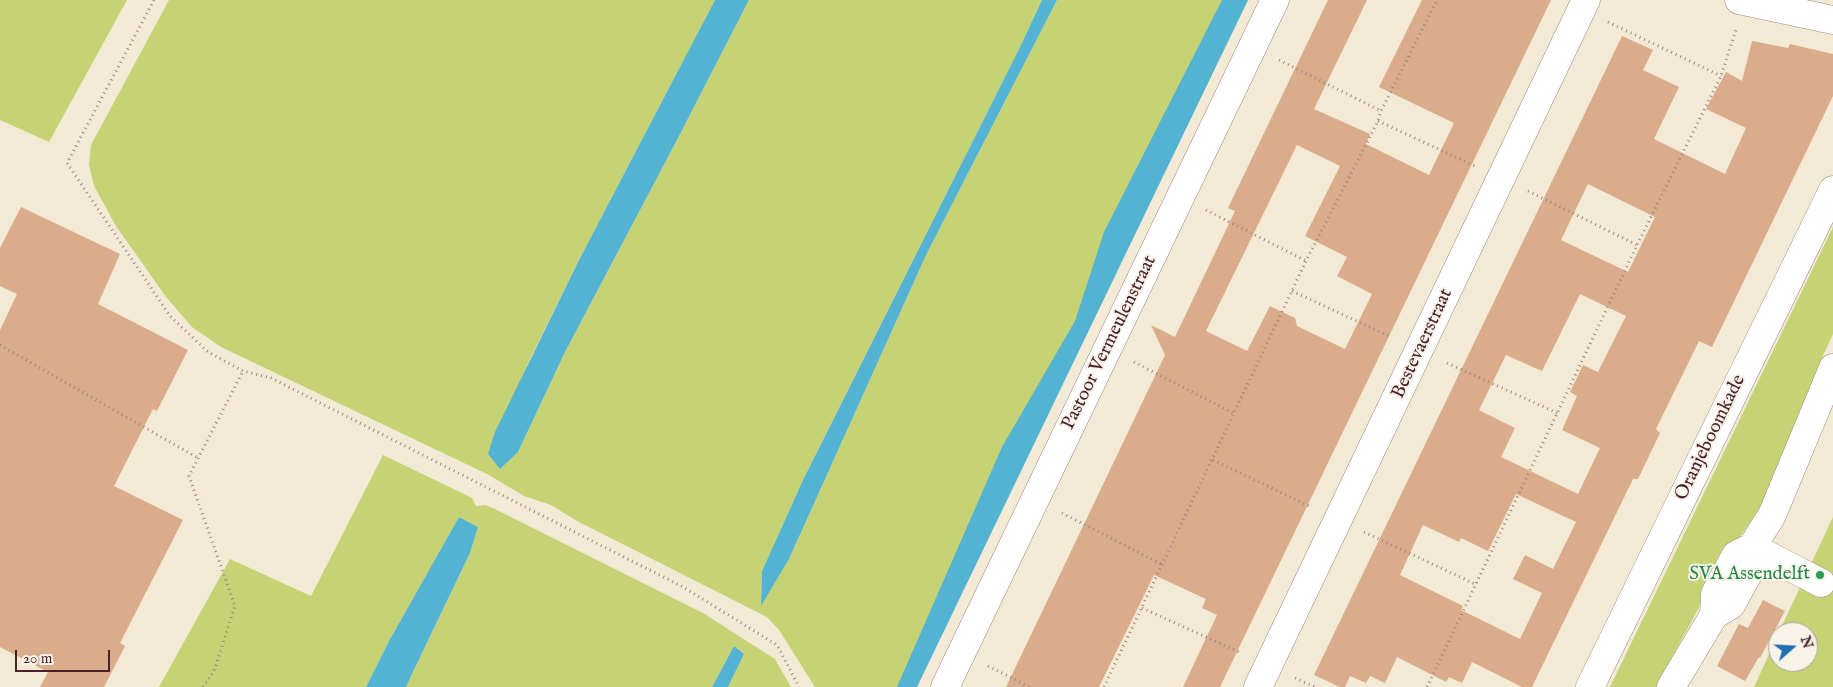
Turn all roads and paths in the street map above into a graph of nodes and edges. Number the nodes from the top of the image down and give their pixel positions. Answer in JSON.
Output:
{"nodes":[{"id":1,"x":154,"y":0,"type":"edge"},
{"id":2,"x":1275,"y":0,"type":"edge"},
{"id":3,"x":1437,"y":0,"type":"edge"},
{"id":4,"x":1741,"y":0,"type":"edge"},
{"id":5,"x":1584,"y":5,"type":"edge"},
{"id":6,"x":1833,"y":20,"type":"edge"},
{"id":7,"x":1252,"y":47,"type":"junction"},
{"id":8,"x":1721,"y":76,"type":"junction"},
{"id":9,"x":1381,"y":111,"type":"junction"},
{"id":10,"x":1378,"y":121,"type":"junction"},
{"id":11,"x":1502,"y":178,"type":"junction"},
{"id":12,"x":1833,"y":190,"type":"edge"},
{"id":13,"x":1180,"y":197,"type":"junction"},
{"id":14,"x":1637,"y":245,"type":"junction"},
{"id":15,"x":1306,"y":261,"type":"junction"},
{"id":16,"x":1292,"y":291,"type":"junction"},
{"id":17,"x":0,"y":345,"type":"edge"},
{"id":18,"x":1107,"y":348,"type":"junction"},
{"id":19,"x":1419,"y":350,"type":"junction"},
{"id":20,"x":1833,"y":368,"type":"edge"},
{"id":21,"x":243,"y":370,"type":"junction"},
{"id":22,"x":1557,"y":413,"type":"junction"},
{"id":23,"x":1233,"y":414,"type":"junction"},
{"id":24,"x":198,"y":458,"type":"junction"},
{"id":25,"x":1035,"y":499,"type":"junction"},
{"id":26,"x":1752,"y":547,"type":"junction"},
{"id":27,"x":1161,"y":564,"type":"junction"},
{"id":28,"x":1829,"y":583,"type":"edge"},
{"id":29,"x":1142,"y":608,"type":"junction"},
{"id":30,"x":961,"y":653,"type":"junction"},
{"id":31,"x":1263,"y":676,"type":"edge"},
{"id":32,"x":203,"y":687,"type":"edge"},
{"id":33,"x":799,"y":687,"type":"edge"},
{"id":34,"x":945,"y":687,"type":"edge"},
{"id":35,"x":1030,"y":687,"type":"edge"},
{"id":36,"x":1104,"y":687,"type":"edge"},
{"id":37,"x":1427,"y":687,"type":"edge"},
{"id":38,"x":1590,"y":687,"type":"edge"},
{"id":39,"x":1671,"y":687,"type":"edge"}],
"edges":[{"from":1,"to":21,"type":"path"},
{"from":2,"to":7,"type":"street","name":"Pastoor Vermeulenstraat"},
{"from":3,"to":9,"type":"path"},
{"from":4,"to":6,"type":"street"},
{"from":4,"to":8,"type":"path"},
{"from":5,"to":8,"type":"path"},
{"from":5,"to":11,"type":"street","name":"Bestevaerstraat"},
{"from":7,"to":9,"type":"path"},
{"from":7,"to":13,"type":"street","name":"Pastoor Vermeulenstraat"},
{"from":8,"to":14,"type":"path"},
{"from":9,"to":10,"type":"path"},
{"from":10,"to":11,"type":"path"},
{"from":10,"to":15,"type":"path"},
{"from":11,"to":14,"type":"path"},
{"from":11,"to":19,"type":"street","name":"Bestevaerstraat"},
{"from":12,"to":38,"type":"street","name":"Oranjeboomkade"},
{"from":13,"to":15,"type":"path"},
{"from":13,"to":18,"type":"street","name":"Pastoor Vermeulenstraat"},
{"from":14,"to":22,"type":"path"},
{"from":15,"to":16,"type":"path"},
{"from":16,"to":19,"type":"path"},
{"from":16,"to":23,"type":"path"},
{"from":17,"to":24,"type":"path"},
{"from":18,"to":23,"type":"path"},
{"from":18,"to":25,"type":"street","name":"Pastoor Vermeulenstraat"},
{"from":19,"to":22,"type":"path"},
{"from":19,"to":31,"type":"street","name":"Bestevaerstraat"},
{"from":20,"to":26,"type":"street"},
{"from":21,"to":24,"type":"path"},
{"from":21,"to":33,"type":"path"},
{"from":22,"to":37,"type":"path"},
{"from":23,"to":27,"type":"path"},
{"from":24,"to":32,"type":"path"},
{"from":25,"to":27,"type":"path"},
{"from":25,"to":30,"type":"street","name":"Pastoor Vermeulenstraat"},
{"from":26,"to":28,"type":"street"},
{"from":26,"to":39,"type":"street"},
{"from":27,"to":29,"type":"path"},
{"from":29,"to":31,"type":"path"},
{"from":29,"to":36,"type":"path"},
{"from":30,"to":34,"type":"street","name":"Pastoor Vermeulenstraat"},
{"from":30,"to":35,"type":"path"}]}
